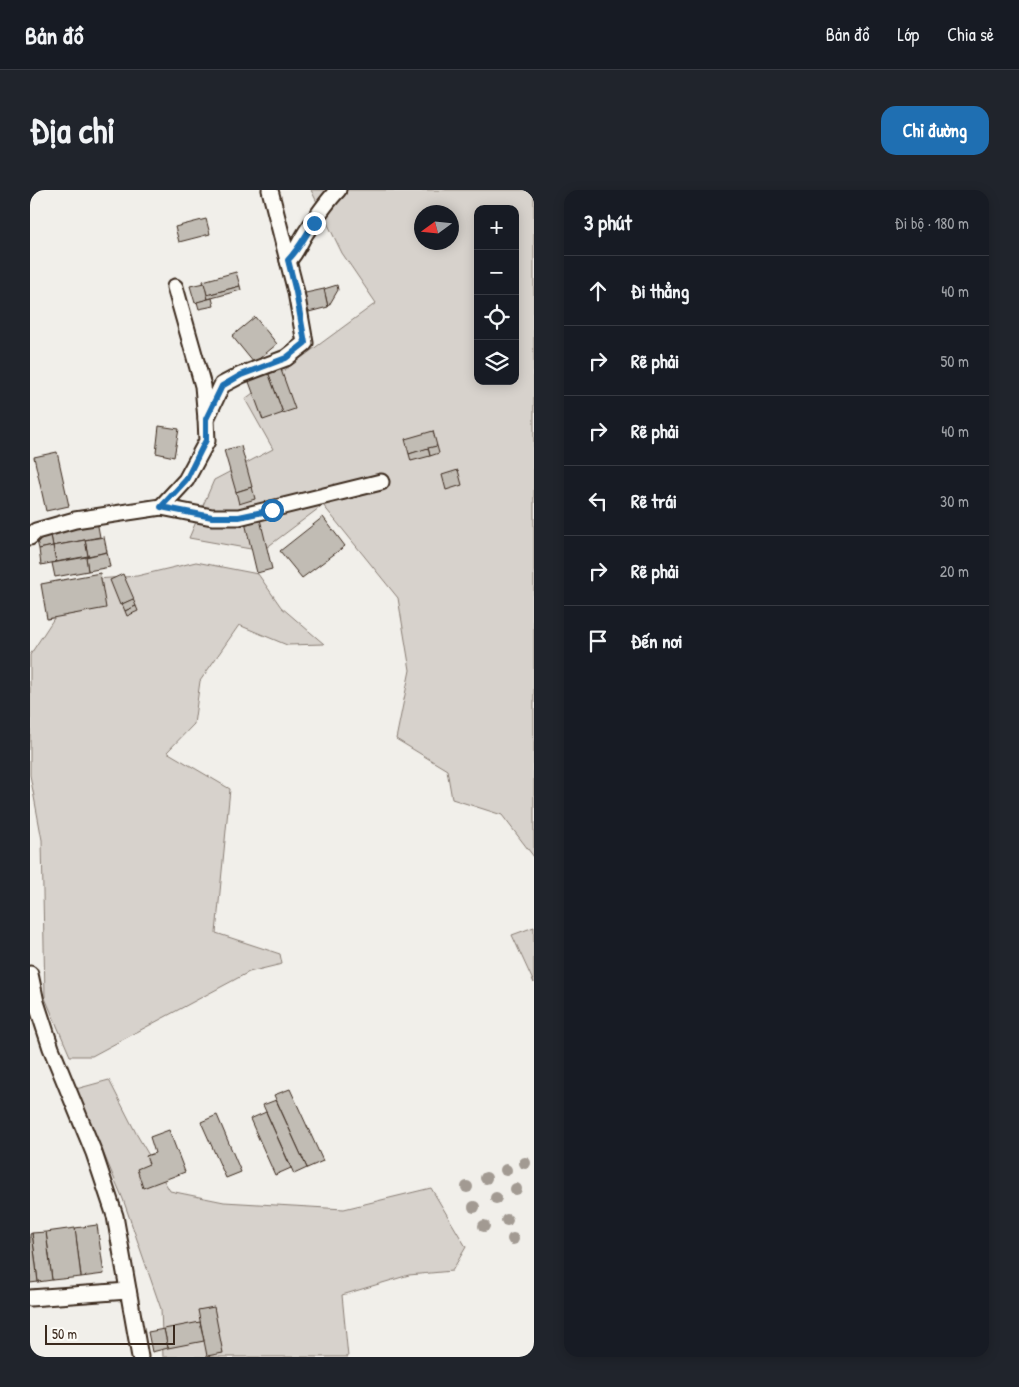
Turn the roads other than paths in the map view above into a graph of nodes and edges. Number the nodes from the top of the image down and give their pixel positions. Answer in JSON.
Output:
{"nodes":[{"id":1,"x":270,"y":190,"type":"edge"},
{"id":2,"x":338,"y":190,"type":"edge"},
{"id":3,"x":288,"y":260,"type":"junction"},
{"id":4,"x":175,"y":287,"type":"dead end"},
{"id":5,"x":206,"y":419,"type":"junction"},
{"id":6,"x":381,"y":482,"type":"dead end"},
{"id":7,"x":161,"y":507,"type":"junction"},
{"id":8,"x":30,"y":537,"type":"edge"},
{"id":9,"x":30,"y":974,"type":"edge"},
{"id":10,"x":128,"y":1290,"type":"junction"},
{"id":11,"x":30,"y":1298,"type":"edge"},
{"id":12,"x":140,"y":1357,"type":"edge"}],
"edges":[{"from":1,"to":3,"type":"street"},
{"from":2,"to":3,"type":"street"},
{"from":3,"to":5,"type":"street"},
{"from":4,"to":5,"type":"street"},
{"from":5,"to":7,"type":"street"},
{"from":6,"to":7,"type":"street"},
{"from":7,"to":8,"type":"street"},
{"from":9,"to":10,"type":"street"},
{"from":10,"to":11,"type":"street"},
{"from":10,"to":12,"type":"street"}]}
